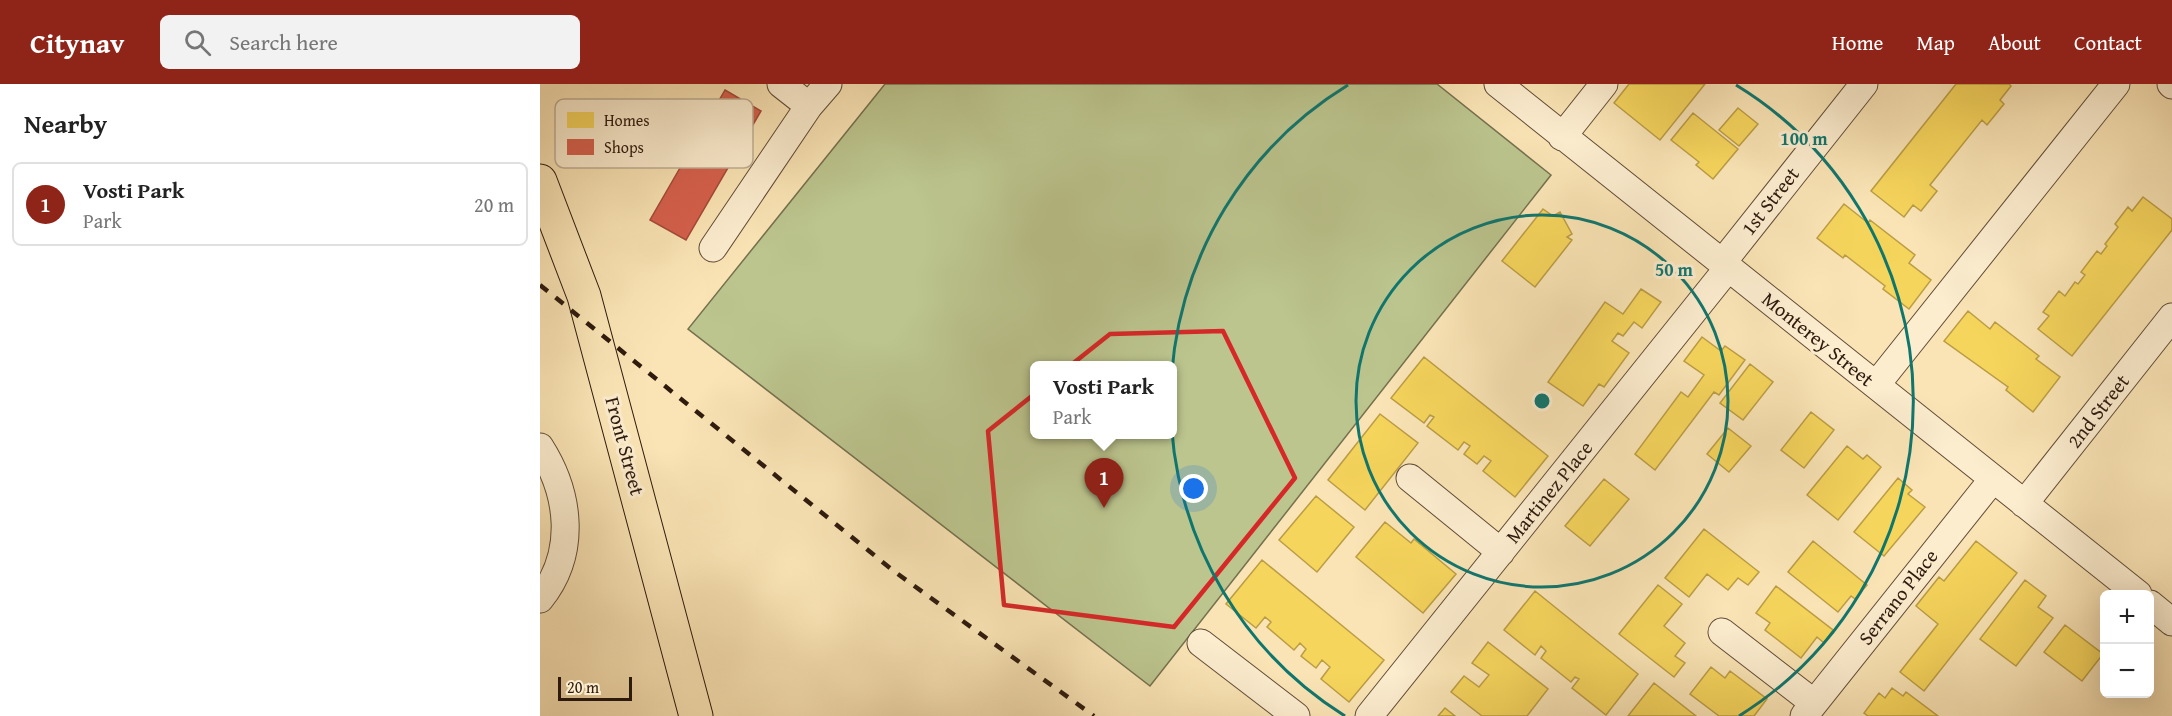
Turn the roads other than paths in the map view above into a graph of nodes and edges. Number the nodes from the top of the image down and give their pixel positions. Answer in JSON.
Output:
{"nodes":[{"id":1,"x":782,"y":84,"type":"edge"},
{"id":2,"x":828,"y":84,"type":"edge"},
{"id":3,"x":1498,"y":84,"type":"edge"},
{"id":4,"x":1604,"y":84,"type":"edge"},
{"id":5,"x":1864,"y":84,"type":"edge"},
{"id":6,"x":2116,"y":84,"type":"edge"},
{"id":7,"x":810,"y":106,"type":"junction"},
{"id":8,"x":1562,"y":136,"type":"junction"},
{"id":9,"x":540,"y":181,"type":"edge"},
{"id":10,"x":713,"y":248,"type":"dead end"},
{"id":11,"x":1725,"y":265,"type":"junction"},
{"id":12,"x":2172,"y":317,"type":"edge"},
{"id":13,"x":1876,"y":385,"type":"junction"},
{"id":14,"x":540,"y":447,"type":"edge"},
{"id":15,"x":1410,"y":478,"type":"dead end"},
{"id":16,"x":1993,"y":479,"type":"junction"},
{"id":17,"x":2024,"y":504,"type":"junction"},
{"id":18,"x":1501,"y":552,"type":"junction"},
{"id":19,"x":2133,"y":590,"type":"edge"},
{"id":20,"x":540,"y":599,"type":"edge"},
{"id":21,"x":2154,"y":607,"type":"edge"},
{"id":22,"x":2172,"y":622,"type":"edge"},
{"id":23,"x":1722,"y":633,"type":"dead end"},
{"id":24,"x":1201,"y":643,"type":"dead end"},
{"id":25,"x":1809,"y":709,"type":"edge"},
{"id":26,"x":696,"y":716,"type":"edge"},
{"id":27,"x":1296,"y":716,"type":"edge"},
{"id":28,"x":1369,"y":716,"type":"edge"}],
"edges":[{"from":1,"to":7,"type":"street"},
{"from":2,"to":7,"type":"street"},
{"from":3,"to":8,"type":"street","name":"Monterey Street"},
{"from":4,"to":8,"type":"street"},
{"from":5,"to":11,"type":"street","name":"1st Street"},
{"from":6,"to":13,"type":"street"},
{"from":7,"to":10,"type":"street"},
{"from":8,"to":11,"type":"street","name":"Monterey Street"},
{"from":9,"to":26,"type":"main road","name":"Front Street"},
{"from":11,"to":13,"type":"street","name":"Monterey Street"},
{"from":11,"to":18,"type":"street","name":"Martinez Place"},
{"from":12,"to":17,"type":"street","name":"2nd Street"},
{"from":13,"to":16,"type":"street","name":"Monterey Street"},
{"from":14,"to":20,"type":"street"},
{"from":15,"to":18,"type":"street"},
{"from":16,"to":17,"type":"street","name":"Monterey Street"},
{"from":16,"to":25,"type":"street","name":"Serrano Place"},
{"from":17,"to":19,"type":"street","name":"Monterey Street"},
{"from":18,"to":28,"type":"street","name":"Martinez Place"},
{"from":21,"to":22,"type":"street"},
{"from":23,"to":25,"type":"street"},
{"from":24,"to":27,"type":"street"}]}
